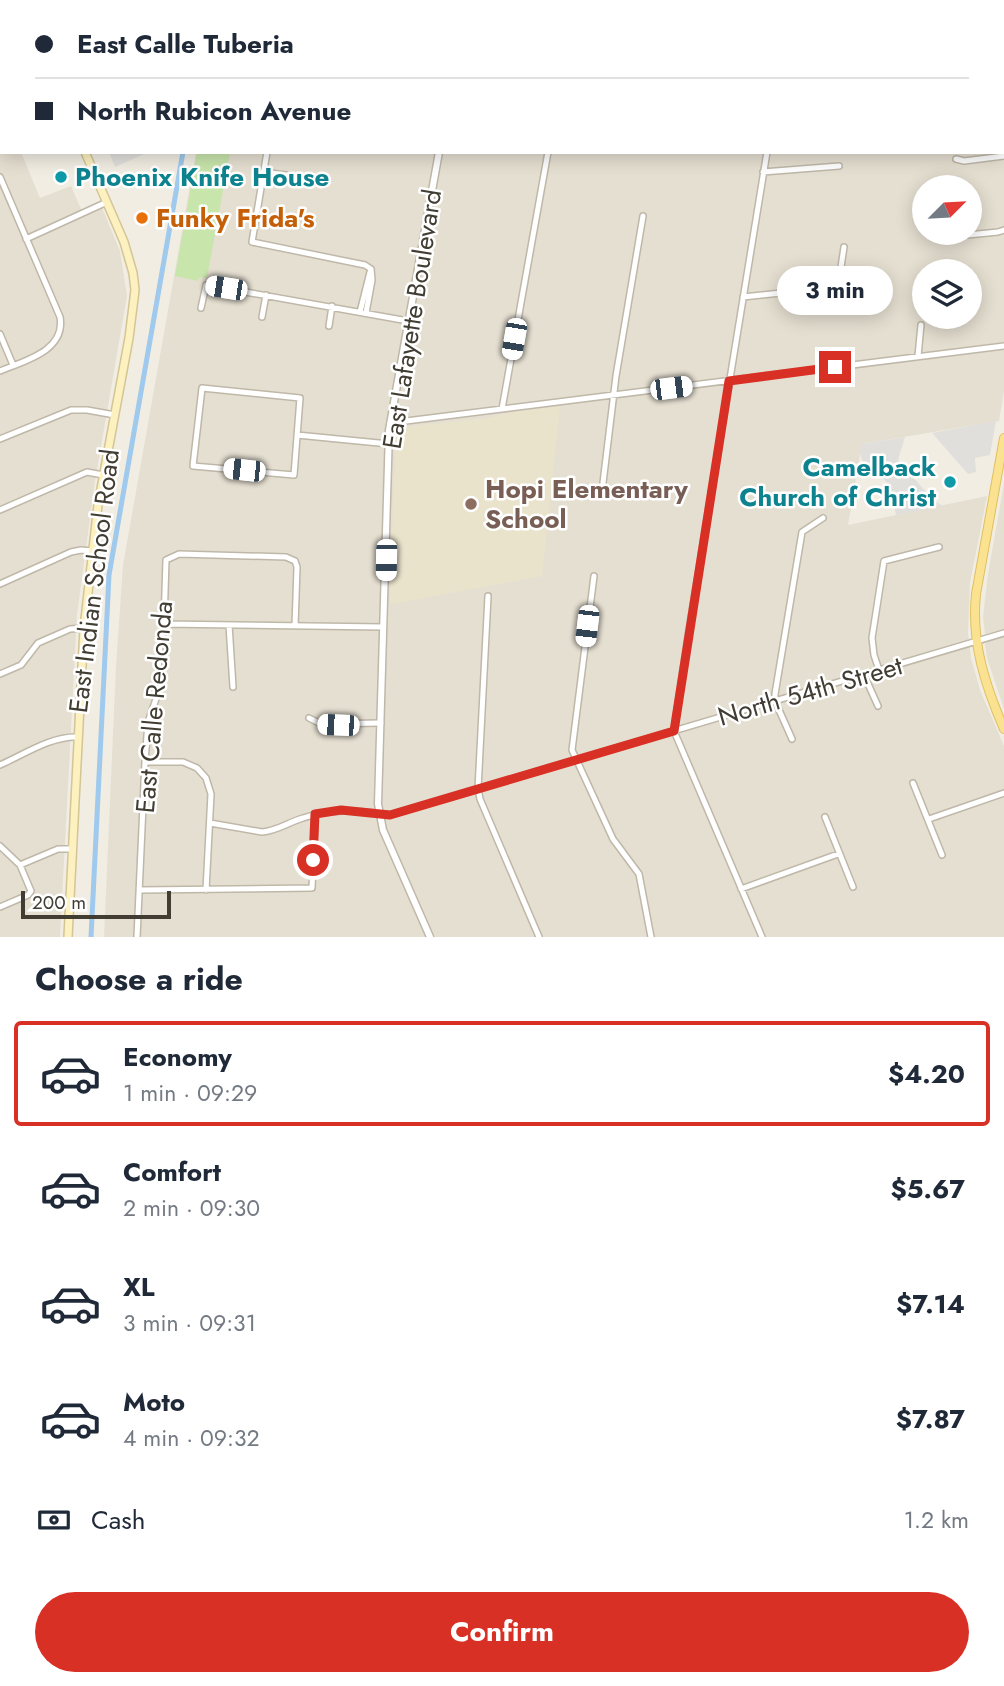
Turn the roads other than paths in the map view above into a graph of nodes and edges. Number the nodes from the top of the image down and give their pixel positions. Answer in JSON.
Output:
{"nodes":[{"id":1,"x":86,"y":154,"type":"edge"},
{"id":2,"x":267,"y":154,"type":"edge"},
{"id":3,"x":439,"y":154,"type":"edge"},
{"id":4,"x":548,"y":154,"type":"edge"},
{"id":5,"x":767,"y":154,"type":"edge"},
{"id":6,"x":1004,"y":156,"type":"edge"},
{"id":7,"x":956,"y":159,"type":"dead end"},
{"id":8,"x":839,"y":166,"type":"dead end"},
{"id":9,"x":263,"y":172,"type":"junction"},
{"id":10,"x":763,"y":172,"type":"junction"},
{"id":11,"x":0,"y":177,"type":"edge"},
{"id":12,"x":301,"y":177,"type":"dead end"},
{"id":13,"x":107,"y":202,"type":"junction"},
{"id":14,"x":643,"y":216,"type":"dead end"},
{"id":15,"x":1002,"y":232,"type":"edge"},
{"id":16,"x":982,"y":234,"type":"edge"},
{"id":17,"x":26,"y":239,"type":"junction"},
{"id":18,"x":844,"y":247,"type":"dead end"},
{"id":19,"x":266,"y":295,"type":"junction"},
{"id":20,"x":743,"y":297,"type":"junction"},
{"id":21,"x":332,"y":306,"type":"junction"},
{"id":22,"x":201,"y":308,"type":"dead end"},
{"id":23,"x":363,"y":312,"type":"junction"},
{"id":24,"x":262,"y":317,"type":"dead end"},
{"id":25,"x":408,"y":321,"type":"junction"},
{"id":26,"x":328,"y":326,"type":"dead end"},
{"id":27,"x":921,"y":329,"type":"edge"},
{"id":28,"x":0,"y":334,"type":"edge"},
{"id":29,"x":1004,"y":346,"type":"edge"},
{"id":30,"x":918,"y":356,"type":"junction"},
{"id":31,"x":13,"y":365,"type":"junction"},
{"id":32,"x":0,"y":371,"type":"edge"},
{"id":33,"x":729,"y":381,"type":"junction"},
{"id":34,"x":613,"y":395,"type":"junction"},
{"id":35,"x":502,"y":409,"type":"junction"},
{"id":36,"x":115,"y":415,"type":"junction"},
{"id":37,"x":390,"y":423,"type":"junction"},
{"id":38,"x":297,"y":435,"type":"junction"},
{"id":39,"x":1004,"y":438,"type":"edge"},
{"id":40,"x":0,"y":439,"type":"edge"},
{"id":41,"x":389,"y":444,"type":"junction"},
{"id":42,"x":1002,"y":462,"type":"edge"},
{"id":43,"x":103,"y":475,"type":"junction"},
{"id":44,"x":602,"y":491,"type":"dead end"},
{"id":45,"x":0,"y":510,"type":"edge"},
{"id":46,"x":823,"y":519,"type":"dead end"},
{"id":47,"x":939,"y":547,"type":"dead end"},
{"id":48,"x":92,"y":551,"type":"junction"},
{"id":49,"x":594,"y":576,"type":"dead end"},
{"id":50,"x":0,"y":584,"type":"edge"},
{"id":51,"x":488,"y":596,"type":"dead end"},
{"id":52,"x":164,"y":624,"type":"junction"},
{"id":53,"x":229,"y":625,"type":"junction"},
{"id":54,"x":295,"y":625,"type":"junction"},
{"id":55,"x":383,"y":626,"type":"junction"},
{"id":56,"x":84,"y":628,"type":"junction"},
{"id":57,"x":1004,"y":633,"type":"edge"},
{"id":58,"x":976,"y":642,"type":"junction"},
{"id":59,"x":879,"y":670,"type":"junction"},
{"id":60,"x":0,"y":674,"type":"edge"},
{"id":61,"x":864,"y":675,"type":"junction"},
{"id":62,"x":233,"y":687,"type":"dead end"},
{"id":63,"x":775,"y":701,"type":"junction"},
{"id":64,"x":878,"y":706,"type":"dead end"},
{"id":65,"x":309,"y":718,"type":"dead end"},
{"id":66,"x":381,"y":723,"type":"junction"},
{"id":67,"x":1004,"y":729,"type":"edge"},
{"id":68,"x":674,"y":731,"type":"junction"},
{"id":69,"x":77,"y":737,"type":"junction"},
{"id":70,"x":792,"y":739,"type":"dead end"},
{"id":71,"x":578,"y":759,"type":"junction"},
{"id":72,"x":145,"y":762,"type":"junction"},
{"id":73,"x":0,"y":765,"type":"edge"},
{"id":74,"x":913,"y":783,"type":"dead end"},
{"id":75,"x":478,"y":789,"type":"junction"},
{"id":76,"x":1004,"y":793,"type":"edge"},
{"id":77,"x":315,"y":814,"type":"junction"},
{"id":78,"x":379,"y":814,"type":"junction"},
{"id":79,"x":825,"y":817,"type":"dead end"},
{"id":80,"x":929,"y":819,"type":"junction"},
{"id":81,"x":210,"y":823,"type":"junction"},
{"id":82,"x":0,"y":846,"type":"edge"},
{"id":83,"x":73,"y":849,"type":"junction"},
{"id":84,"x":838,"y":853,"type":"junction"},
{"id":85,"x":942,"y":855,"type":"dead end"},
{"id":86,"x":20,"y":865,"type":"junction"},
{"id":87,"x":853,"y":887,"type":"dead end"},
{"id":88,"x":741,"y":889,"type":"junction"},
{"id":89,"x":140,"y":890,"type":"junction"},
{"id":90,"x":206,"y":890,"type":"junction"},
{"id":91,"x":0,"y":907,"type":"edge"},
{"id":92,"x":68,"y":937,"type":"edge"},
{"id":93,"x":138,"y":937,"type":"edge"},
{"id":94,"x":430,"y":937,"type":"edge"},
{"id":95,"x":539,"y":937,"type":"edge"},
{"id":96,"x":651,"y":937,"type":"edge"},
{"id":97,"x":762,"y":937,"type":"edge"}],
"edges":[{"from":1,"to":13,"type":"main road","name":"East Indian School Road"},
{"from":2,"to":9,"type":"street"},
{"from":3,"to":25,"type":"street","name":"East Lafayette Boulevard"},
{"from":4,"to":35,"type":"street"},
{"from":5,"to":10,"type":"street"},
{"from":6,"to":7,"type":"street"},
{"from":8,"to":10,"type":"street"},
{"from":9,"to":12,"type":"street"},
{"from":9,"to":23,"type":"street"},
{"from":10,"to":20,"type":"street"},
{"from":11,"to":17,"type":"street"},
{"from":13,"to":17,"type":"street"},
{"from":13,"to":36,"type":"main road","name":"East Indian School Road"},
{"from":14,"to":34,"type":"street"},
{"from":15,"to":16,"type":"street"},
{"from":17,"to":31,"type":"street"},
{"from":18,"to":20,"type":"street"},
{"from":19,"to":21,"type":"street"},
{"from":19,"to":22,"type":"street"},
{"from":19,"to":24,"type":"street"},
{"from":20,"to":33,"type":"street"},
{"from":21,"to":23,"type":"street"},
{"from":21,"to":26,"type":"street"},
{"from":23,"to":25,"type":"street"},
{"from":25,"to":37,"type":"street","name":"East Lafayette Boulevard"},
{"from":27,"to":30,"type":"street"},
{"from":28,"to":31,"type":"street"},
{"from":29,"to":30,"type":"street"},
{"from":30,"to":33,"type":"street"},
{"from":31,"to":32,"type":"street"},
{"from":33,"to":34,"type":"street"},
{"from":33,"to":68,"type":"street"},
{"from":34,"to":35,"type":"street"},
{"from":34,"to":44,"type":"street"},
{"from":35,"to":37,"type":"street"},
{"from":36,"to":40,"type":"street"},
{"from":36,"to":43,"type":"main road","name":"East Indian School Road"},
{"from":37,"to":41,"type":"street","name":"East Lafayette Boulevard"},
{"from":38,"to":38,"type":"street"},
{"from":38,"to":41,"type":"street"},
{"from":39,"to":42,"type":"main road"},
{"from":41,"to":55,"type":"street","name":"East Lafayette Boulevard"},
{"from":42,"to":58,"type":"main road"},
{"from":43,"to":45,"type":"street"},
{"from":43,"to":48,"type":"main road","name":"East Indian School Road"},
{"from":46,"to":63,"type":"street"},
{"from":47,"to":59,"type":"street"},
{"from":48,"to":50,"type":"street"},
{"from":48,"to":56,"type":"main road","name":"East Indian School Road"},
{"from":49,"to":71,"type":"street"},
{"from":51,"to":75,"type":"street"},
{"from":52,"to":53,"type":"street"},
{"from":52,"to":54,"type":"street","name":"East Calle Redonda"},
{"from":52,"to":72,"type":"street","name":"East Calle Redonda"},
{"from":53,"to":54,"type":"street"},
{"from":53,"to":62,"type":"street"},
{"from":54,"to":55,"type":"street"},
{"from":55,"to":66,"type":"street","name":"East Lafayette Boulevard"},
{"from":56,"to":60,"type":"street"},
{"from":56,"to":69,"type":"main road","name":"East Indian School Road"},
{"from":57,"to":58,"type":"street","name":"North 54th Street"},
{"from":58,"to":59,"type":"street","name":"North 54th Street"},
{"from":58,"to":67,"type":"main road"},
{"from":59,"to":61,"type":"street","name":"North 54th Street"},
{"from":61,"to":63,"type":"street","name":"North 54th Street"},
{"from":61,"to":64,"type":"street"},
{"from":63,"to":68,"type":"street","name":"North 54th Street"},
{"from":63,"to":70,"type":"street"},
{"from":65,"to":66,"type":"street"},
{"from":66,"to":78,"type":"street","name":"East Lafayette Boulevard"},
{"from":68,"to":71,"type":"street","name":"North 54th Street"},
{"from":68,"to":88,"type":"street"},
{"from":69,"to":73,"type":"street"},
{"from":69,"to":83,"type":"main road","name":"East Indian School Road"},
{"from":71,"to":75,"type":"street","name":"North 54th Street"},
{"from":71,"to":96,"type":"street"},
{"from":72,"to":81,"type":"street"},
{"from":72,"to":89,"type":"street","name":"East Calle Redonda"},
{"from":74,"to":80,"type":"street"},
{"from":75,"to":78,"type":"street","name":"North 54th Street"},
{"from":75,"to":95,"type":"street"},
{"from":76,"to":80,"type":"street"},
{"from":77,"to":78,"type":"street","name":"North 54th Street"},
{"from":77,"to":81,"type":"street","name":"North 54th Street"},
{"from":77,"to":90,"type":"street"},
{"from":78,"to":94,"type":"street","name":"East Lafayette Boulevard"},
{"from":79,"to":84,"type":"street"},
{"from":80,"to":85,"type":"street"},
{"from":81,"to":90,"type":"street"},
{"from":82,"to":86,"type":"street"},
{"from":83,"to":86,"type":"street"},
{"from":83,"to":92,"type":"main road","name":"East Indian School Road"},
{"from":84,"to":87,"type":"street"},
{"from":84,"to":88,"type":"street"},
{"from":86,"to":91,"type":"street"},
{"from":88,"to":97,"type":"street"},
{"from":89,"to":90,"type":"street"},
{"from":89,"to":93,"type":"street","name":"East Calle Redonda"}]}
